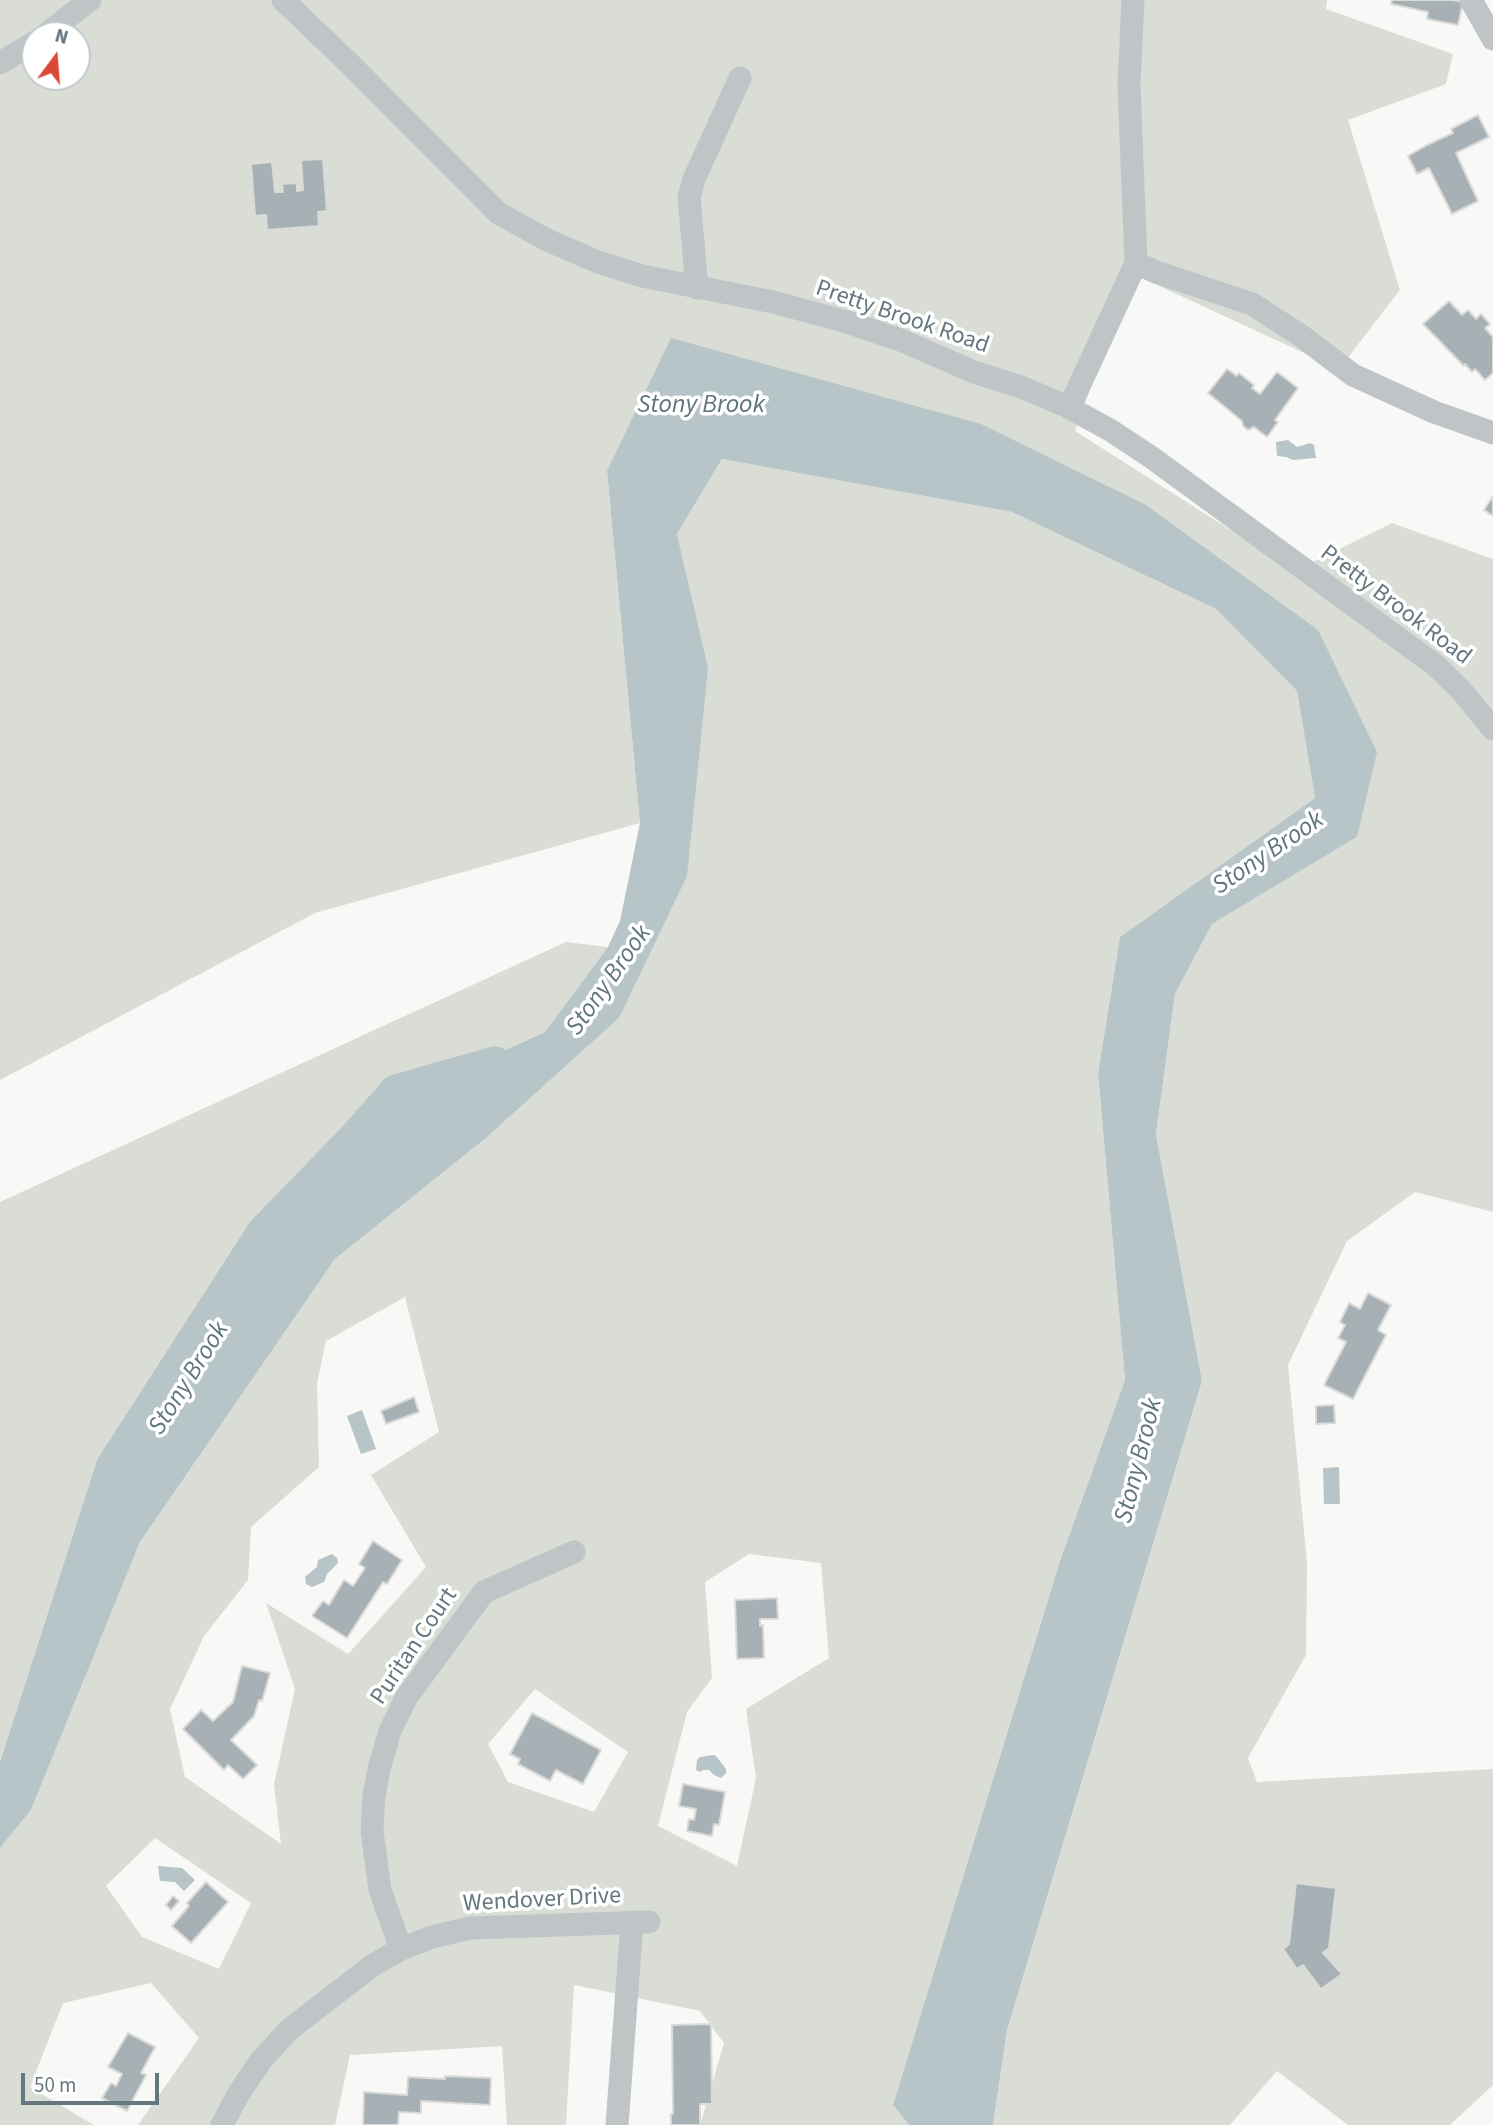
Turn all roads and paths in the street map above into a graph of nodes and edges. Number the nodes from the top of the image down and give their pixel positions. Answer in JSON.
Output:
{"nodes":[{"id":1,"x":90,"y":0,"type":"edge"},
{"id":2,"x":283,"y":0,"type":"edge"},
{"id":3,"x":1133,"y":0,"type":"edge"},
{"id":4,"x":1471,"y":0,"type":"edge"},
{"id":5,"x":63,"y":21,"type":"edge"},
{"id":6,"x":1493,"y":39,"type":"edge"},
{"id":7,"x":21,"y":51,"type":"edge"},
{"id":8,"x":0,"y":64,"type":"edge"},
{"id":9,"x":740,"y":78,"type":"dead end"},
{"id":10,"x":1136,"y":263,"type":"junction"},
{"id":11,"x":697,"y":288,"type":"junction"},
{"id":12,"x":1069,"y":408,"type":"junction"},
{"id":13,"x":1493,"y":433,"type":"edge"},
{"id":14,"x":1493,"y":729,"type":"edge"},
{"id":15,"x":574,"y":1552,"type":"dead end"},
{"id":16,"x":401,"y":1950,"type":"junction"},
{"id":17,"x":222,"y":2125,"type":"edge"},
{"id":18,"x":617,"y":2125,"type":"edge"}],
"edges":[{"from":1,"to":5,"type":"street"},
{"from":2,"to":11,"type":"street","name":"Pretty Brook Road"},
{"from":3,"to":10,"type":"street"},
{"from":4,"to":6,"type":"street"},
{"from":7,"to":8,"type":"street"},
{"from":9,"to":11,"type":"street"},
{"from":10,"to":12,"type":"street"},
{"from":10,"to":13,"type":"street"},
{"from":11,"to":12,"type":"street","name":"Pretty Brook Road"},
{"from":12,"to":14,"type":"street","name":"Pretty Brook Road"},
{"from":15,"to":16,"type":"street","name":"Puritan Court"},
{"from":16,"to":17,"type":"street","name":"Wendover Drive"},
{"from":16,"to":18,"type":"street","name":"Wendover Drive"}]}
